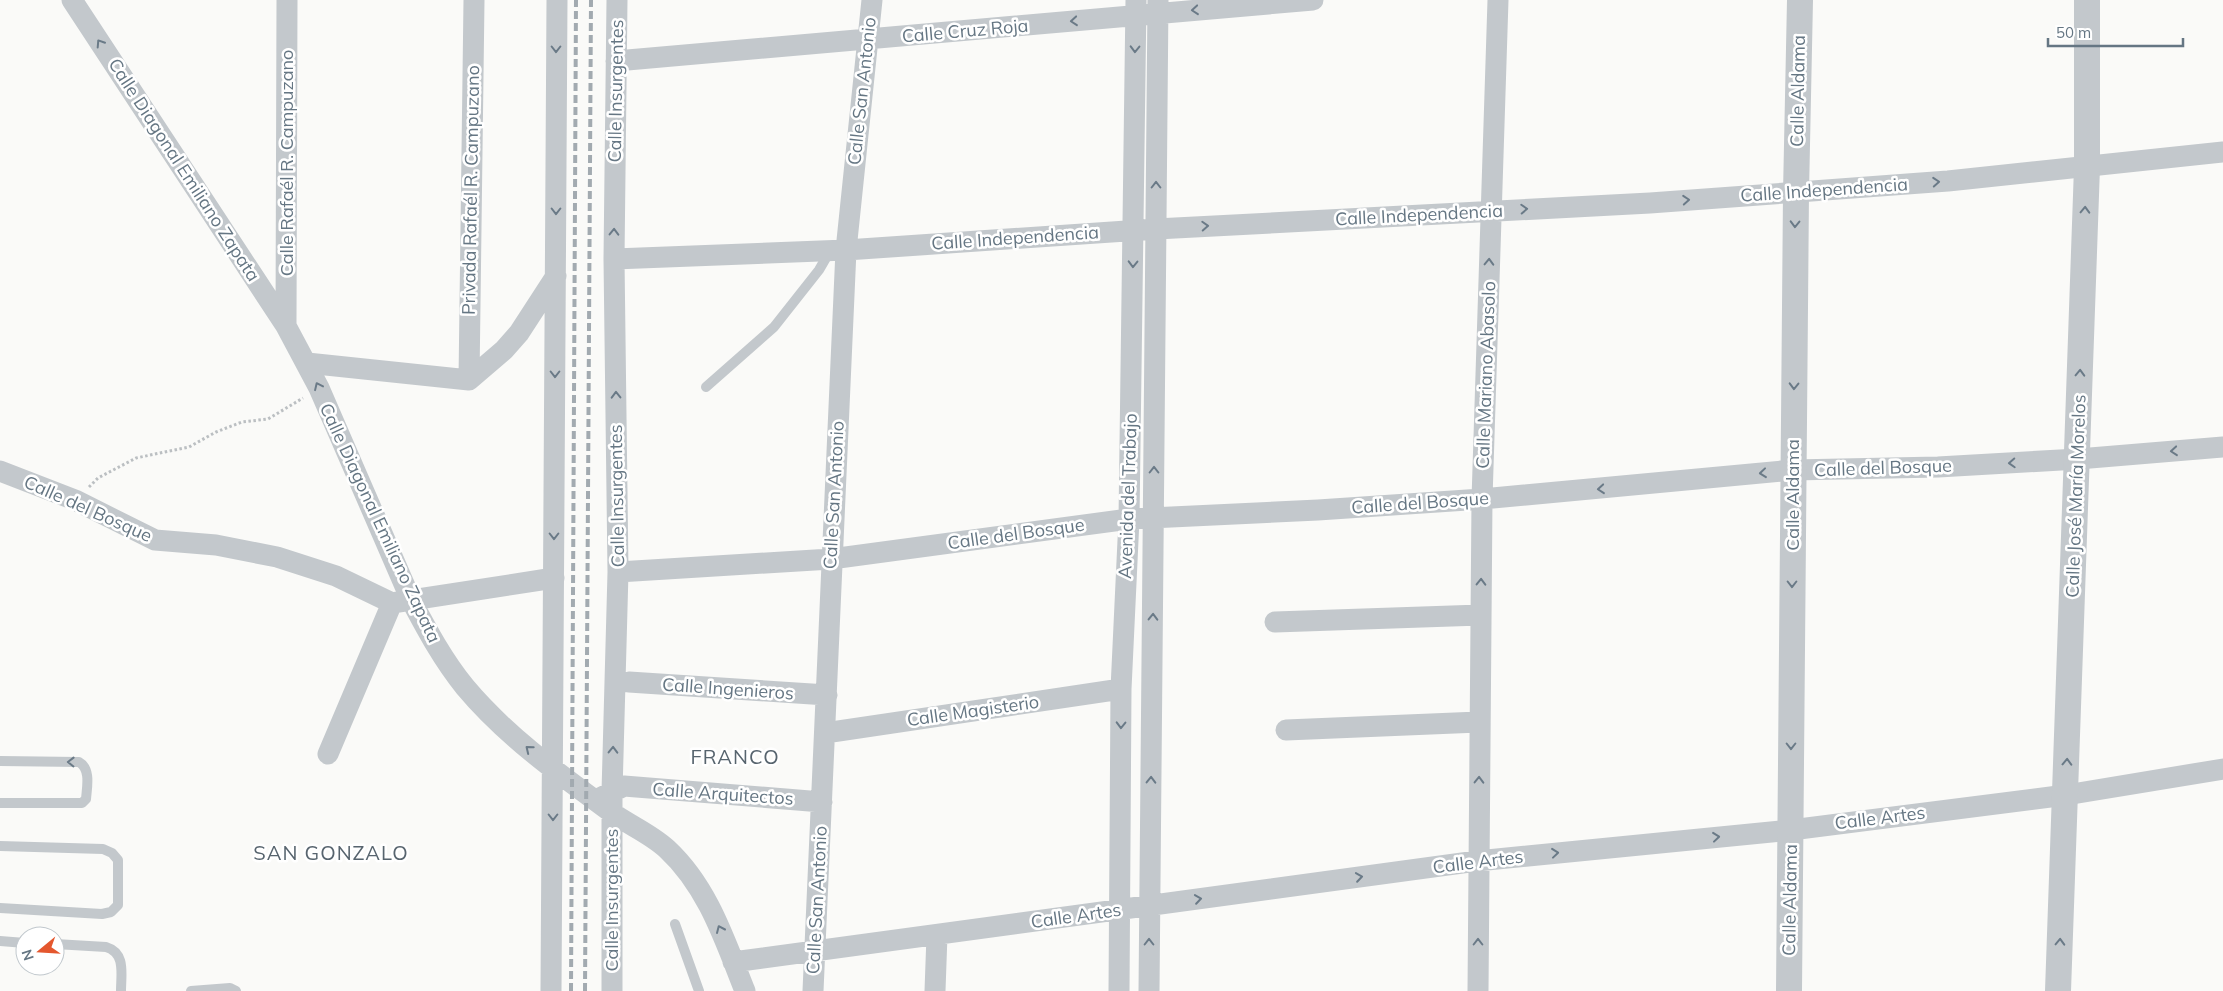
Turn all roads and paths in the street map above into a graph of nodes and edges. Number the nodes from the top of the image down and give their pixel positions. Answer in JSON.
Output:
{"nodes":[{"id":1,"x":72,"y":0,"type":"edge"},
{"id":2,"x":287,"y":0,"type":"edge"},
{"id":3,"x":474,"y":0,"type":"edge"},
{"id":4,"x":557,"y":0,"type":"edge"},
{"id":5,"x":617,"y":0,"type":"edge"},
{"id":6,"x":872,"y":0,"type":"edge"},
{"id":7,"x":1313,"y":0,"type":"edge"},
{"id":8,"x":1498,"y":0,"type":"edge"},
{"id":9,"x":1800,"y":0,"type":"edge"},
{"id":10,"x":2087,"y":0,"type":"edge"},
{"id":11,"x":1158,"y":7,"type":"edge"},
{"id":12,"x":1136,"y":8,"type":"edge"},
{"id":13,"x":867,"y":39,"type":"junction"},
{"id":14,"x":616,"y":61,"type":"junction"},
{"id":15,"x":2223,"y":152,"type":"edge"},
{"id":16,"x":2087,"y":167,"type":"junction"},
{"id":17,"x":1796,"y":192,"type":"junction"},
{"id":18,"x":1491,"y":210,"type":"junction"},
{"id":19,"x":1156,"y":229,"type":"junction"},
{"id":20,"x":1133,"y":230,"type":"junction"},
{"id":21,"x":838,"y":250,"type":"junction"},
{"id":22,"x":614,"y":259,"type":"junction"},
{"id":23,"x":556,"y":276,"type":"junction"},
{"id":24,"x":286,"y":326,"type":"junction"},
{"id":25,"x":519,"y":333,"type":"junction"},
{"id":26,"x":555,"y":338,"type":"junction"},
{"id":27,"x":307,"y":363,"type":"junction"},
{"id":28,"x":469,"y":380,"type":"junction"},
{"id":29,"x":319,"y":388,"type":"junction"},
{"id":30,"x":706,"y":388,"type":"dead end"},
{"id":31,"x":2223,"y":447,"type":"edge"},
{"id":32,"x":2078,"y":459,"type":"junction"},
{"id":33,"x":1793,"y":470,"type":"junction"},
{"id":34,"x":0,"y":471,"type":"edge"},
{"id":35,"x":1482,"y":499,"type":"junction"},
{"id":36,"x":75,"y":500,"type":"junction"},
{"id":37,"x":1129,"y":519,"type":"junction"},
{"id":38,"x":1154,"y":519,"type":"junction"},
{"id":39,"x":831,"y":559,"type":"junction"},
{"id":40,"x":618,"y":572,"type":"junction"},
{"id":41,"x":554,"y":578,"type":"junction"},
{"id":42,"x":402,"y":601,"type":"junction"},
{"id":43,"x":1481,"y":615,"type":"junction"},
{"id":44,"x":1275,"y":622,"type":"dead end"},
{"id":45,"x":629,"y":682,"type":"dead end"},
{"id":46,"x":1121,"y":689,"type":"junction"},
{"id":47,"x":827,"y":696,"type":"junction"},
{"id":48,"x":1480,"y":722,"type":"junction"},
{"id":49,"x":1286,"y":730,"type":"dead end"},
{"id":50,"x":825,"y":733,"type":"junction"},
{"id":51,"x":328,"y":754,"type":"dead end"},
{"id":52,"x":0,"y":761,"type":"edge"},
{"id":53,"x":553,"y":768,"type":"junction"},
{"id":54,"x":2223,"y":769,"type":"edge"},
{"id":55,"x":2066,"y":795,"type":"junction"},
{"id":56,"x":611,"y":798,"type":"junction"},
{"id":57,"x":822,"y":802,"type":"junction"},
{"id":58,"x":0,"y":804,"type":"edge"},
{"id":59,"x":1791,"y":830,"type":"junction"},
{"id":60,"x":0,"y":846,"type":"edge"},
{"id":61,"x":1477,"y":861,"type":"junction"},
{"id":62,"x":1150,"y":906,"type":"junction"},
{"id":63,"x":0,"y":908,"type":"edge"},
{"id":64,"x":1118,"y":910,"type":"junction"},
{"id":65,"x":675,"y":924,"type":"dead end"},
{"id":66,"x":937,"y":934,"type":"junction"},
{"id":67,"x":0,"y":941,"type":"edge"},
{"id":68,"x":15,"y":942,"type":"edge"},
{"id":69,"x":65,"y":945,"type":"edge"},
{"id":70,"x":815,"y":951,"type":"junction"},
{"id":71,"x":733,"y":962,"type":"junction"},
{"id":72,"x":121,"y":991,"type":"edge"},
{"id":73,"x":191,"y":991,"type":"edge"},
{"id":74,"x":236,"y":991,"type":"edge"},
{"id":75,"x":551,"y":991,"type":"edge"},
{"id":76,"x":612,"y":991,"type":"edge"},
{"id":77,"x":700,"y":991,"type":"edge"},
{"id":78,"x":744,"y":991,"type":"edge"},
{"id":79,"x":813,"y":991,"type":"edge"},
{"id":80,"x":935,"y":991,"type":"edge"},
{"id":81,"x":1119,"y":991,"type":"edge"},
{"id":82,"x":1149,"y":991,"type":"edge"},
{"id":83,"x":1478,"y":991,"type":"edge"},
{"id":84,"x":1789,"y":991,"type":"edge"},
{"id":85,"x":2058,"y":991,"type":"edge"}],
"edges":[{"from":24,"to":1,"type":"street","name":"Calle Diagonal Emiliano Zapata","one_way":true},
{"from":2,"to":24,"type":"street","name":"Calle Rafaél R. Campuzano"},
{"from":3,"to":28,"type":"street","name":"Privada Rafaél R. Campuzano"},
{"from":4,"to":23,"type":"street","one_way":true},
{"from":5,"to":14,"type":"street","name":"Calle Insurgentes"},
{"from":6,"to":13,"type":"street","name":"Calle San Antonio"},
{"from":7,"to":11,"type":"street","name":"Calle Cruz Roja","one_way":true},
{"from":8,"to":18,"type":"street","name":"Calle Mariano Abasolo"},
{"from":9,"to":17,"type":"street","name":"Calle Aldama"},
{"from":10,"to":16,"type":"street","name":"Calle José María Morelos"},
{"from":11,"to":12,"type":"street","name":"Calle Cruz Roja"},
{"from":19,"to":11,"type":"street","name":"Avenida del Trabajo","one_way":true},
{"from":12,"to":13,"type":"street","name":"Calle Cruz Roja","one_way":true},
{"from":12,"to":20,"type":"street","name":"Avenida del Trabajo","one_way":true},
{"from":13,"to":14,"type":"street","name":"Calle Cruz Roja"},
{"from":13,"to":21,"type":"street","name":"Calle San Antonio"},
{"from":22,"to":14,"type":"street","name":"Calle Insurgentes","one_way":true},
{"from":15,"to":16,"type":"street","name":"Calle Independencia"},
{"from":17,"to":16,"type":"street","name":"Calle Independencia","one_way":true},
{"from":32,"to":16,"type":"street","name":"Calle José María Morelos","one_way":true},
{"from":18,"to":17,"type":"street","name":"Calle Independencia","one_way":true},
{"from":17,"to":33,"type":"street","name":"Calle Aldama","one_way":true},
{"from":19,"to":18,"type":"street","name":"Calle Independencia","one_way":true},
{"from":35,"to":18,"type":"street","name":"Calle Mariano Abasolo","one_way":true},
{"from":19,"to":20,"type":"street","name":"Calle Independencia"},
{"from":38,"to":19,"type":"street","name":"Avenida del Trabajo","one_way":true},
{"from":20,"to":21,"type":"street","name":"Calle Independencia"},
{"from":20,"to":37,"type":"street","name":"Avenida del Trabajo","one_way":true},
{"from":21,"to":22,"type":"street","name":"Calle Independencia"},
{"from":21,"to":30,"type":"lane"},
{"from":21,"to":39,"type":"street","name":"Calle San Antonio"},
{"from":40,"to":22,"type":"street","name":"Calle Insurgentes","one_way":true},
{"from":23,"to":25,"type":"street"},
{"from":23,"to":26,"type":"street"},
{"from":24,"to":27,"type":"street","name":"Calle Diagonal Emiliano Zapata"},
{"from":25,"to":26,"type":"street"},
{"from":25,"to":28,"type":"street"},
{"from":26,"to":41,"type":"street","one_way":true},
{"from":27,"to":28,"type":"street"},
{"from":29,"to":27,"type":"street","name":"Calle Diagonal Emiliano Zapata","one_way":true},
{"from":29,"to":36,"type":"path"},
{"from":29,"to":42,"type":"street","name":"Calle Diagonal Emiliano Zapata"},
{"from":31,"to":32,"type":"street","name":"Calle del Bosque","one_way":true},
{"from":32,"to":33,"type":"street","name":"Calle del Bosque","one_way":true},
{"from":55,"to":32,"type":"street","name":"Calle José María Morelos","one_way":true},
{"from":33,"to":35,"type":"street","name":"Calle del Bosque","one_way":true},
{"from":33,"to":59,"type":"street","name":"Calle Aldama","one_way":true},
{"from":34,"to":36,"type":"street","name":"Calle del Bosque"},
{"from":35,"to":38,"type":"street","name":"Calle del Bosque"},
{"from":43,"to":35,"type":"street","name":"Calle Mariano Abasolo","one_way":true},
{"from":36,"to":42,"type":"street","name":"Calle del Bosque"},
{"from":37,"to":38,"type":"street","name":"Calle del Bosque"},
{"from":37,"to":39,"type":"street","name":"Calle del Bosque"},
{"from":37,"to":46,"type":"street","name":"Avenida del Trabajo"},
{"from":62,"to":38,"type":"street","name":"Avenida del Trabajo","one_way":true},
{"from":39,"to":40,"type":"street","name":"Calle del Bosque"},
{"from":39,"to":47,"type":"street","name":"Calle San Antonio"},
{"from":56,"to":40,"type":"street","name":"Calle Insurgentes","one_way":true},
{"from":41,"to":42,"type":"street"},
{"from":41,"to":53,"type":"street"},
{"from":42,"to":51,"type":"street"},
{"from":53,"to":42,"type":"street","name":"Calle Diagonal Emiliano Zapata","one_way":true},
{"from":43,"to":44,"type":"street"},
{"from":43,"to":48,"type":"street","name":"Calle Mariano Abasolo"},
{"from":45,"to":47,"type":"street","name":"Calle Ingenieros"},
{"from":46,"to":50,"type":"street","name":"Calle Magisterio"},
{"from":46,"to":64,"type":"street","name":"Avenida del Trabajo","one_way":true},
{"from":47,"to":50,"type":"street","name":"Calle San Antonio"},
{"from":48,"to":49,"type":"street"},
{"from":61,"to":48,"type":"street","name":"Calle Mariano Abasolo","one_way":true},
{"from":50,"to":57,"type":"street","name":"Calle San Antonio"},
{"from":58,"to":52,"type":"lane","one_way":true},
{"from":53,"to":56,"type":"street","name":"Calle Diagonal Emiliano Zapata"},
{"from":53,"to":75,"type":"street","one_way":true},
{"from":54,"to":55,"type":"street","name":"Calle Artes"},
{"from":55,"to":59,"type":"street","name":"Calle Artes"},
{"from":85,"to":55,"type":"street","name":"Calle José María Morelos","one_way":true},
{"from":56,"to":57,"type":"street","name":"Calle Arquitectos"},
{"from":71,"to":56,"type":"street","name":"Calle Diagonal Emiliano Zapata","one_way":true},
{"from":56,"to":76,"type":"street","name":"Calle Insurgentes"},
{"from":57,"to":70,"type":"street","name":"Calle San Antonio"},
{"from":61,"to":59,"type":"street","name":"Calle Artes","one_way":true},
{"from":59,"to":84,"type":"street","name":"Calle Aldama"},
{"from":60,"to":63,"type":"lane"},
{"from":62,"to":61,"type":"street","name":"Calle Artes","one_way":true},
{"from":83,"to":61,"type":"street","name":"Calle Mariano Abasolo","one_way":true},
{"from":62,"to":64,"type":"street","name":"Calle Artes"},
{"from":82,"to":62,"type":"street","name":"Avenida del Trabajo","one_way":true},
{"from":64,"to":66,"type":"street","name":"Calle Artes"},
{"from":64,"to":81,"type":"street","name":"Avenida del Trabajo"},
{"from":65,"to":77,"type":"lane"},
{"from":66,"to":70,"type":"street","name":"Calle Artes"},
{"from":66,"to":80,"type":"street"},
{"from":67,"to":68,"type":"lane"},
{"from":69,"to":72,"type":"lane"},
{"from":70,"to":71,"type":"street","name":"Calle Artes"},
{"from":70,"to":79,"type":"street","name":"Calle San Antonio"},
{"from":71,"to":78,"type":"street","name":"Calle Diagonal Emiliano Zapata"},
{"from":73,"to":74,"type":"lane"}]}
